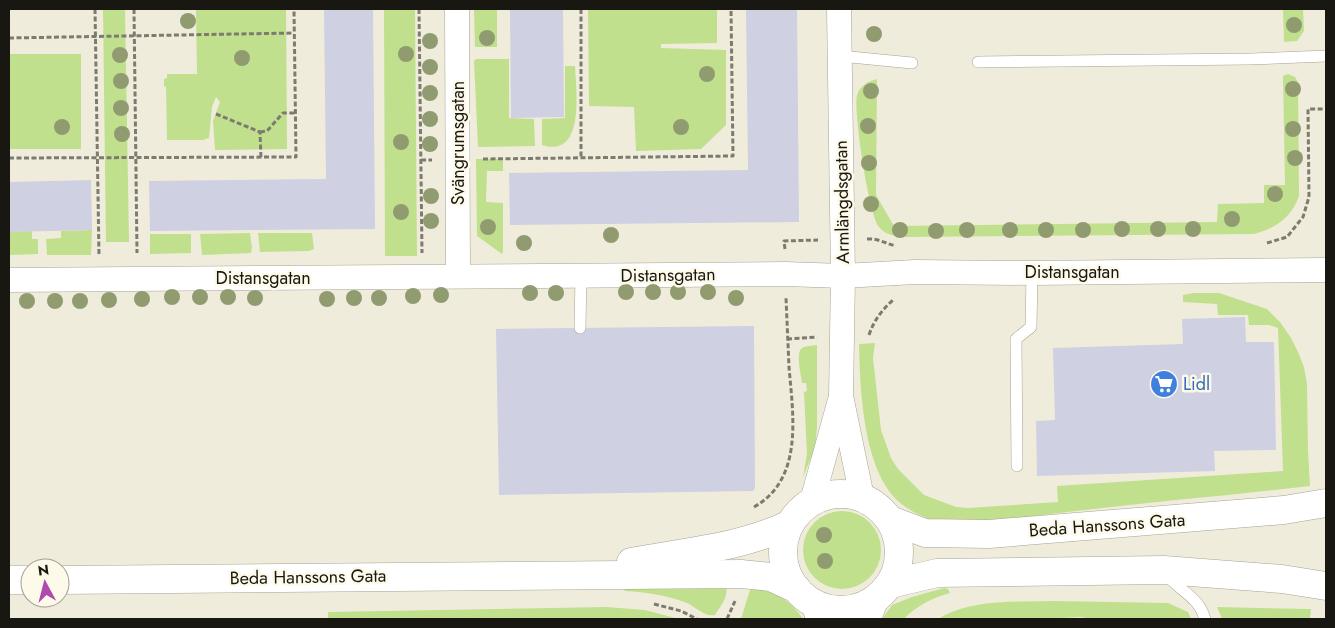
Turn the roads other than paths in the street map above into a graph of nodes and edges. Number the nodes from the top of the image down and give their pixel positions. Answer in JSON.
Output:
{"nodes":[{"id":1,"x":457,"y":9,"type":"edge"},
{"id":2,"x":838,"y":9,"type":"edge"},
{"id":3,"x":840,"y":56,"type":"junction"},
{"id":4,"x":1326,"y":56,"type":"edge"},
{"id":5,"x":912,"y":62,"type":"dead end"},
{"id":6,"x":978,"y":62,"type":"dead end"},
{"id":7,"x":1326,"y":270,"type":"edge"},
{"id":8,"x":1032,"y":272,"type":"junction"},
{"id":9,"x":458,"y":276,"type":"junction"},
{"id":10,"x":581,"y":276,"type":"junction"},
{"id":11,"x":843,"y":276,"type":"junction"},
{"id":12,"x":9,"y":280,"type":"edge"},
{"id":13,"x":580,"y":328,"type":"dead end"},
{"id":14,"x":841,"y":396,"type":"junction"},
{"id":15,"x":1017,"y":466,"type":"dead end"},
{"id":16,"x":862,"y":497,"type":"junction"},
{"id":17,"x":812,"y":502,"type":"junction"},
{"id":18,"x":1326,"y":504,"type":"edge"},
{"id":19,"x":890,"y":520,"type":"junction"},
{"id":20,"x":790,"y":524,"type":"junction"},
{"id":21,"x":1164,"y":570,"type":"junction"},
{"id":22,"x":555,"y":575,"type":"junction"},
{"id":23,"x":70,"y":580,"type":"edge"},
{"id":24,"x":1326,"y":586,"type":"edge"},
{"id":25,"x":879,"y":600,"type":"edge"},
{"id":26,"x":810,"y":604,"type":"edge"},
{"id":27,"x":1205,"y":619,"type":"edge"}],
"edges":[{"from":1,"to":9,"type":"street","name":"Svängrumsgatan"},
{"from":2,"to":3,"type":"street","name":"Armlängdsgatan"},
{"from":3,"to":5,"type":"lane"},
{"from":3,"to":11,"type":"street","name":"Armlängdsgatan"},
{"from":4,"to":6,"type":"lane"},
{"from":7,"to":8,"type":"street","name":"Distansgatan"},
{"from":8,"to":11,"type":"street","name":"Distansgatan"},
{"from":8,"to":15,"type":"lane"},
{"from":9,"to":10,"type":"street","name":"Distansgatan"},
{"from":9,"to":12,"type":"street","name":"Distansgatan"},
{"from":10,"to":11,"type":"street","name":"Distansgatan"},
{"from":10,"to":13,"type":"lane"},
{"from":11,"to":14,"type":"street","name":"Armlängdsgatan"},
{"from":14,"to":16,"type":"street","name":"Armlängdsgatan"},
{"from":14,"to":17,"type":"street","name":"Armlängdsgatan"},
{"from":16,"to":17,"type":"street","name":"Beda Hanssons Gata"},
{"from":16,"to":19,"type":"street","name":"Beda Hanssons Gata"},
{"from":17,"to":20,"type":"street","name":"Beda Hanssons Gata"},
{"from":18,"to":19,"type":"street","name":"Beda Hanssons Gata"},
{"from":19,"to":25,"type":"street","name":"Beda Hanssons Gata"},
{"from":20,"to":22,"type":"street","name":"Beda Hanssons Gata"},
{"from":20,"to":26,"type":"street"},
{"from":21,"to":24,"type":"street","name":"Beda Hanssons Gata"},
{"from":21,"to":25,"type":"street","name":"Beda Hanssons Gata"},
{"from":21,"to":27,"type":"lane"},
{"from":22,"to":23,"type":"street","name":"Beda Hanssons Gata"},
{"from":22,"to":26,"type":"street","name":"Beda Hanssons Gata"},
{"from":25,"to":26,"type":"street","name":"Beda Hanssons Gata"}]}
